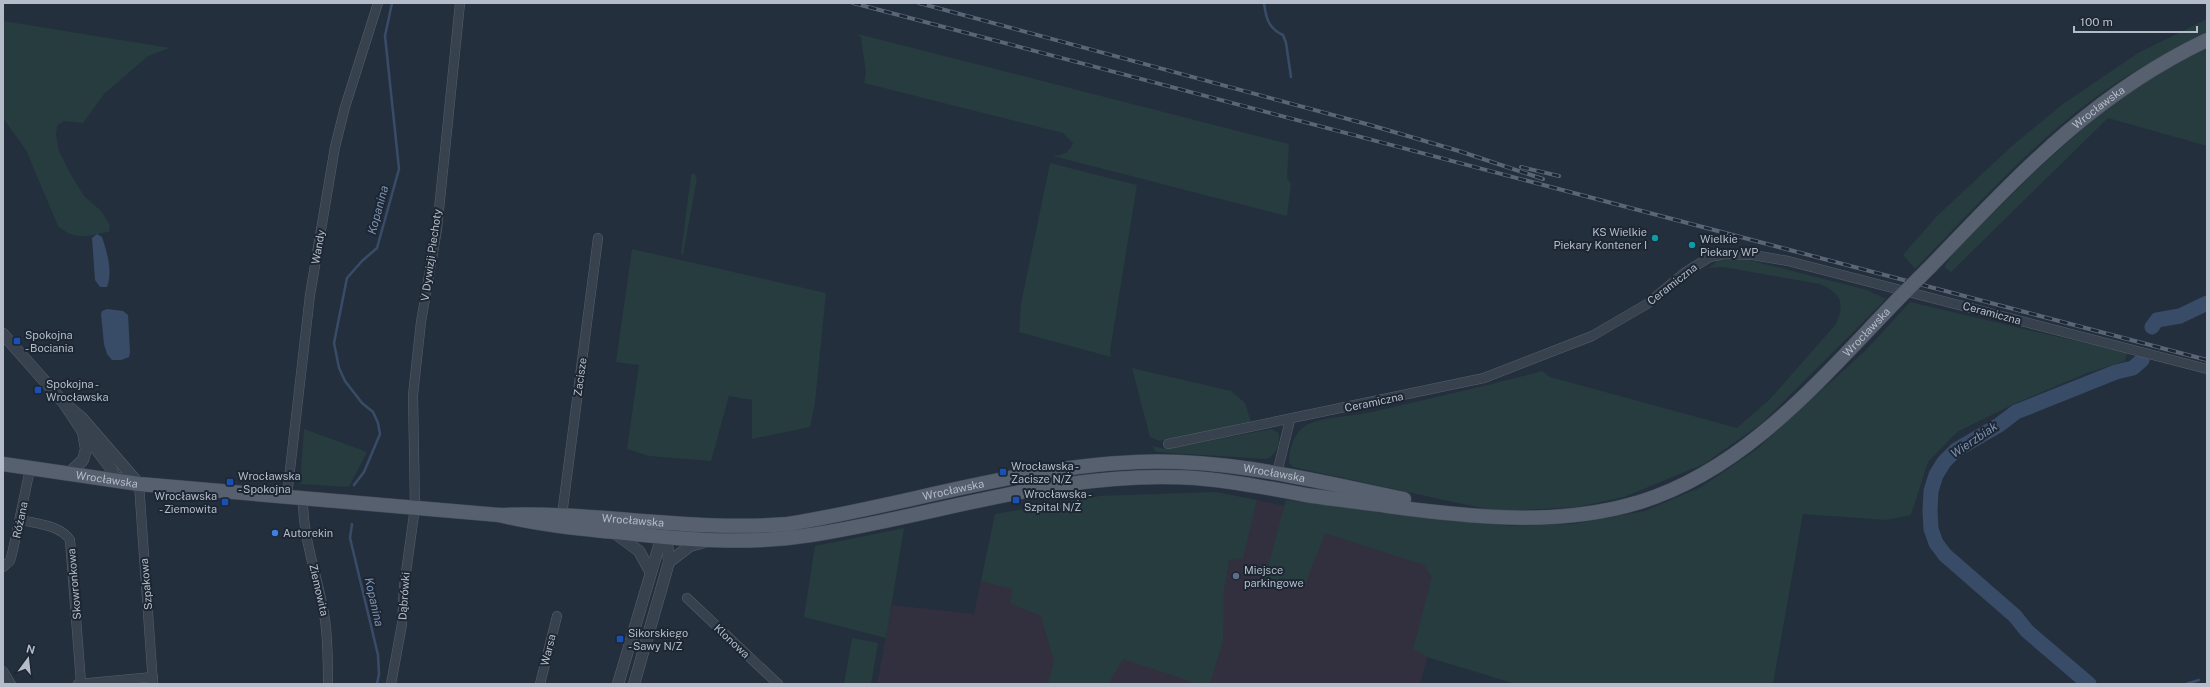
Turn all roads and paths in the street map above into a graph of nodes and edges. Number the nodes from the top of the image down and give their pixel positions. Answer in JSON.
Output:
{"nodes":[{"id":1,"x":378,"y":3,"type":"edge"},
{"id":2,"x":460,"y":3,"type":"edge"},
{"id":3,"x":2207,"y":40,"type":"edge"},
{"id":4,"x":598,"y":238,"type":"dead end"},
{"id":5,"x":3,"y":334,"type":"edge"},
{"id":6,"x":2207,"y":369,"type":"edge"},
{"id":7,"x":64,"y":403,"type":"junction"},
{"id":8,"x":1290,"y":420,"type":"junction"},
{"id":9,"x":83,"y":432,"type":"junction"},
{"id":10,"x":1168,"y":444,"type":"dead end"},
{"id":11,"x":116,"y":457,"type":"junction"},
{"id":12,"x":3,"y":464,"type":"edge"},
{"id":13,"x":30,"y":470,"type":"junction"},
{"id":14,"x":1277,"y":473,"type":"junction"},
{"id":15,"x":67,"y":475,"type":"junction"},
{"id":16,"x":116,"y":482,"type":"junction"},
{"id":17,"x":139,"y":484,"type":"junction"},
{"id":18,"x":287,"y":496,"type":"junction"},
{"id":19,"x":303,"y":497,"type":"junction"},
{"id":20,"x":415,"y":507,"type":"junction"},
{"id":21,"x":499,"y":515,"type":"junction"},
{"id":22,"x":562,"y":515,"type":"junction"},
{"id":23,"x":1477,"y":515,"type":"junction"},
{"id":24,"x":21,"y":520,"type":"junction"},
{"id":25,"x":648,"y":523,"type":"junction"},
{"id":26,"x":694,"y":526,"type":"junction"},
{"id":27,"x":613,"y":532,"type":"junction"},
{"id":28,"x":665,"y":538,"type":"junction"},
{"id":29,"x":708,"y":541,"type":"junction"},
{"id":30,"x":669,"y":562,"type":"junction"},
{"id":31,"x":3,"y":567,"type":"edge"},
{"id":32,"x":650,"y":571,"type":"junction"},
{"id":33,"x":687,"y":598,"type":"dead end"},
{"id":34,"x":557,"y":616,"type":"dead end"},
{"id":35,"x":3,"y":671,"type":"edge"},
{"id":36,"x":153,"y":681,"type":"edge"},
{"id":37,"x":11,"y":684,"type":"edge"},
{"id":38,"x":80,"y":684,"type":"edge"},
{"id":39,"x":328,"y":684,"type":"edge"},
{"id":40,"x":391,"y":684,"type":"edge"},
{"id":41,"x":540,"y":684,"type":"edge"},
{"id":42,"x":618,"y":684,"type":"edge"},
{"id":43,"x":634,"y":684,"type":"edge"},
{"id":44,"x":778,"y":684,"type":"edge"}],
"edges":[{"from":1,"to":18,"type":"street","name":"Wandy"},
{"from":2,"to":20,"type":"street","name":"V Dywizji Piechoty"},
{"from":3,"to":23,"type":"main road","name":"Wrocławska","bridge":true},
{"from":4,"to":22,"type":"street","name":"Zacisze"},
{"from":5,"to":7,"type":"street"},
{"from":6,"to":8,"type":"street","name":"Ceramiczna"},
{"from":7,"to":9,"type":"street"},
{"from":7,"to":11,"type":"street"},
{"from":8,"to":10,"type":"street","name":"Ceramiczna"},
{"from":8,"to":14,"type":"street"},
{"from":9,"to":15,"type":"street"},
{"from":9,"to":16,"type":"street"},
{"from":11,"to":16,"type":"street"},
{"from":11,"to":17,"type":"street"},
{"from":12,"to":13,"type":"main road","name":"Wrocławska"},
{"from":13,"to":15,"type":"main road","name":"Wrocławska"},
{"from":13,"to":24,"type":"street","name":"Różana"},
{"from":14,"to":23,"type":"main road","name":"Wrocławska"},
{"from":14,"to":26,"type":"main road","name":"Wrocławska"},
{"from":15,"to":16,"type":"main road","name":"Wrocławska"},
{"from":16,"to":17,"type":"main road","name":"Wrocławska"},
{"from":17,"to":18,"type":"main road","name":"Wrocławska"},
{"from":17,"to":36,"type":"street","name":"Szpakowa"},
{"from":18,"to":19,"type":"main road","name":"Wrocławska"},
{"from":19,"to":20,"type":"main road","name":"Wrocławska"},
{"from":19,"to":39,"type":"street","name":"Ziemowita"},
{"from":20,"to":21,"type":"main road","name":"Wrocławska"},
{"from":20,"to":40,"type":"street","name":"Dąbrówki"},
{"from":21,"to":22,"type":"main road","name":"Wrocławska"},
{"from":21,"to":27,"type":"main road","name":"Wrocławska"},
{"from":22,"to":25,"type":"main road","name":"Wrocławska"},
{"from":23,"to":29,"type":"main road","name":"Wrocławska"},
{"from":24,"to":31,"type":"street","name":"Różana"},
{"from":24,"to":38,"type":"street","name":"Skowronkowa"},
{"from":25,"to":26,"type":"main road","name":"Wrocławska"},
{"from":25,"to":28,"type":"street"},
{"from":26,"to":28,"type":"street"},
{"from":27,"to":28,"type":"main road","name":"Wrocławska"},
{"from":27,"to":32,"type":"street"},
{"from":28,"to":29,"type":"main road","name":"Wrocławska"},
{"from":28,"to":30,"type":"street"},
{"from":28,"to":32,"type":"street"},
{"from":29,"to":30,"type":"street"},
{"from":30,"to":43,"type":"street"},
{"from":32,"to":42,"type":"street"},
{"from":33,"to":44,"type":"street","name":"Klonowa"},
{"from":34,"to":41,"type":"street","name":"Warsa"},
{"from":35,"to":37,"type":"street"},
{"from":36,"to":38,"type":"street"}]}
